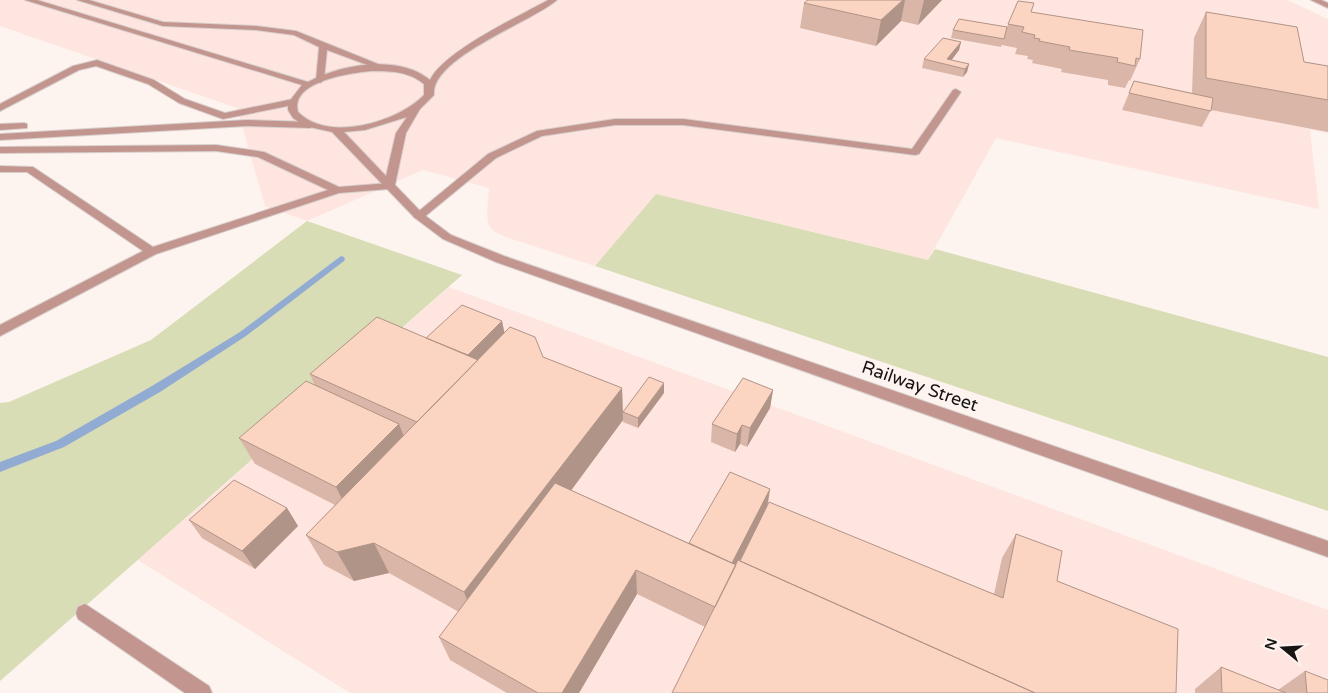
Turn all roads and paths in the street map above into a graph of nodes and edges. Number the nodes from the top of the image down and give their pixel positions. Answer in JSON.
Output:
{"nodes":[{"id":1,"x":29,"y":0,"type":"edge"},
{"id":2,"x":81,"y":0,"type":"edge"},
{"id":3,"x":554,"y":0,"type":"edge"},
{"id":4,"x":1315,"y":0,"type":"edge"},
{"id":5,"x":1328,"y":6,"type":"edge"},
{"id":6,"x":323,"y":46,"type":"junction"},
{"id":7,"x":384,"y":68,"type":"junction"},
{"id":8,"x":320,"y":80,"type":"junction"},
{"id":9,"x":310,"y":85,"type":"junction"},
{"id":10,"x":430,"y":89,"type":"junction"},
{"id":11,"x":956,"y":92,"type":"dead end"},
{"id":12,"x":293,"y":102,"type":"junction"},
{"id":13,"x":0,"y":108,"type":"edge"},
{"id":14,"x":418,"y":108,"type":"junction"},
{"id":15,"x":225,"y":116,"type":"junction"},
{"id":16,"x":310,"y":125,"type":"junction"},
{"id":17,"x":0,"y":127,"type":"edge"},
{"id":18,"x":335,"y":129,"type":"junction"},
{"id":19,"x":0,"y":137,"type":"edge"},
{"id":20,"x":0,"y":150,"type":"edge"},
{"id":21,"x":0,"y":169,"type":"edge"},
{"id":22,"x":389,"y":186,"type":"junction"},
{"id":23,"x":338,"y":190,"type":"junction"},
{"id":24,"x":419,"y":216,"type":"junction"},
{"id":25,"x":152,"y":251,"type":"junction"},
{"id":26,"x":0,"y":331,"type":"edge"},
{"id":27,"x":1328,"y":549,"type":"edge"},
{"id":28,"x":85,"y":613,"type":"dead end"},
{"id":29,"x":202,"y":693,"type":"edge"}],
"edges":[{"from":1,"to":9,"type":"street"},
{"from":2,"to":6,"type":"street"},
{"from":3,"to":10,"type":"street"},
{"from":4,"to":5,"type":"street"},
{"from":6,"to":7,"type":"street"},
{"from":6,"to":8,"type":"street"},
{"from":7,"to":8,"type":"street"},
{"from":7,"to":10,"type":"street"},
{"from":8,"to":9,"type":"street"},
{"from":9,"to":12,"type":"street"},
{"from":10,"to":14,"type":"street"},
{"from":11,"to":24,"type":"street"},
{"from":12,"to":15,"type":"street"},
{"from":12,"to":16,"type":"street"},
{"from":13,"to":15,"type":"street"},
{"from":14,"to":18,"type":"street"},
{"from":14,"to":22,"type":"street"},
{"from":15,"to":17,"type":"street"},
{"from":16,"to":18,"type":"street"},
{"from":16,"to":19,"type":"street"},
{"from":18,"to":22,"type":"street"},
{"from":20,"to":23,"type":"street"},
{"from":21,"to":25,"type":"street"},
{"from":22,"to":23,"type":"street"},
{"from":22,"to":24,"type":"street","name":"Railway Street"},
{"from":23,"to":25,"type":"street"},
{"from":24,"to":27,"type":"street","name":"Railway Street"},
{"from":25,"to":26,"type":"street"},
{"from":28,"to":29,"type":"street"}]}
